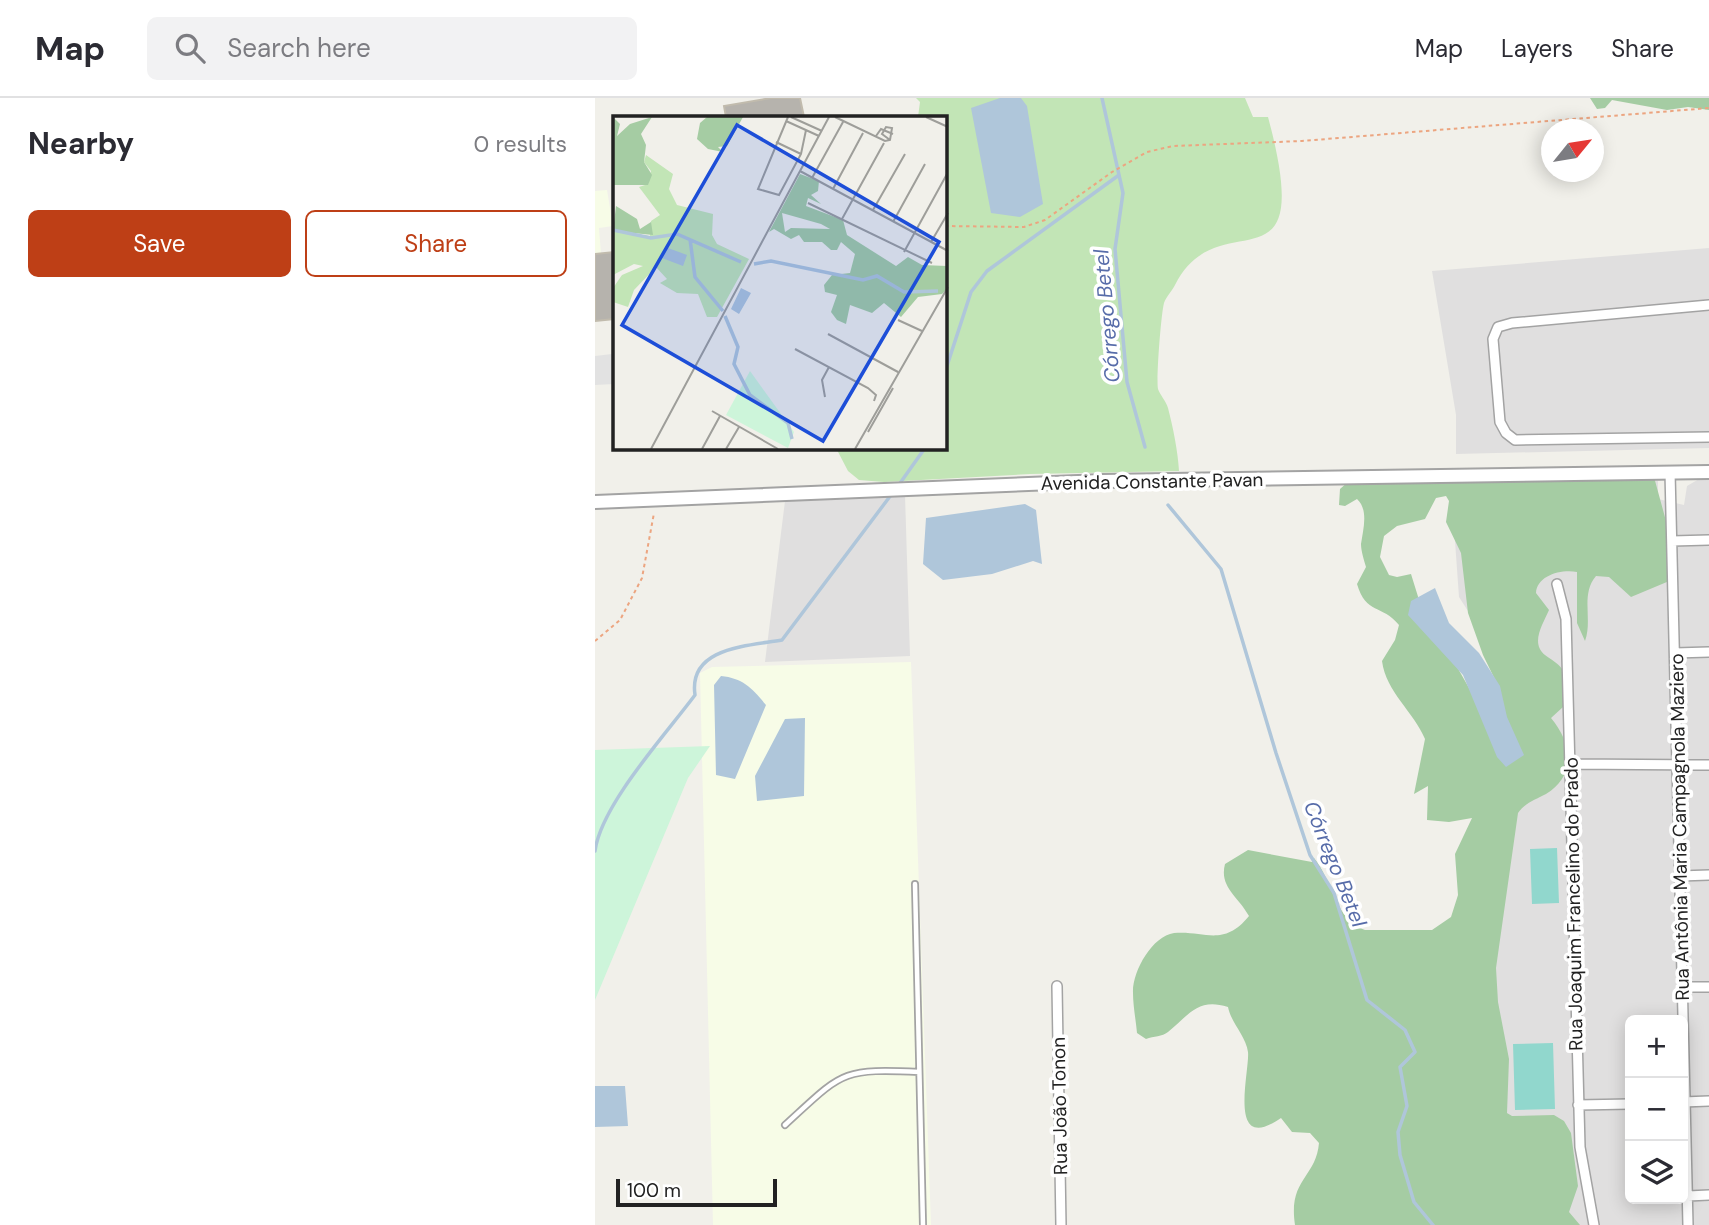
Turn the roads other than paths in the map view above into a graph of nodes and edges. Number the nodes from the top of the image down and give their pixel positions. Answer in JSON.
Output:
{"nodes":[{"id":1,"x":1709,"y":305,"type":"edge"},
{"id":2,"x":1709,"y":437,"type":"edge"},
{"id":3,"x":1670,"y":472,"type":"junction"},
{"id":4,"x":1709,"y":472,"type":"edge"},
{"id":5,"x":595,"y":502,"type":"edge"},
{"id":6,"x":1709,"y":540,"type":"edge"},
{"id":7,"x":1672,"y":541,"type":"junction"},
{"id":8,"x":1557,"y":584,"type":"dead end"},
{"id":9,"x":1709,"y":652,"type":"edge"},
{"id":10,"x":1675,"y":653,"type":"junction"},
{"id":11,"x":1570,"y":764,"type":"junction"},
{"id":12,"x":1709,"y":765,"type":"edge"},
{"id":13,"x":1677,"y":766,"type":"junction"},
{"id":14,"x":1709,"y":875,"type":"edge"},
{"id":15,"x":1680,"y":876,"type":"junction"},
{"id":16,"x":915,"y":884,"type":"dead end"},
{"id":17,"x":1057,"y":986,"type":"dead end"},
{"id":18,"x":1683,"y":987,"type":"junction"},
{"id":19,"x":1709,"y":987,"type":"edge"},
{"id":20,"x":919,"y":1072,"type":"junction"},
{"id":21,"x":1684,"y":1078,"type":"edge"},
{"id":22,"x":1709,"y":1101,"type":"edge"},
{"id":23,"x":1688,"y":1102,"type":"edge"},
{"id":24,"x":1625,"y":1104,"type":"edge"},
{"id":25,"x":1578,"y":1105,"type":"junction"},
{"id":26,"x":785,"y":1125,"type":"dead end"},
{"id":27,"x":1709,"y":1195,"type":"edge"},
{"id":28,"x":1688,"y":1196,"type":"edge"},
{"id":29,"x":1688,"y":1204,"type":"edge"},
{"id":30,"x":922,"y":1225,"type":"edge"},
{"id":31,"x":1061,"y":1225,"type":"edge"},
{"id":32,"x":1594,"y":1225,"type":"edge"},
{"id":33,"x":1688,"y":1225,"type":"edge"}],
"edges":[{"from":1,"to":2,"type":"street"},
{"from":3,"to":4,"type":"street","name":"Avenida Constante Pavan"},
{"from":3,"to":5,"type":"street","name":"Avenida Constante Pavan"},
{"from":3,"to":7,"type":"street","name":"Rua Antônia Maria Campagnola Maziero"},
{"from":6,"to":7,"type":"street"},
{"from":7,"to":10,"type":"street","name":"Rua Antônia Maria Campagnola Maziero"},
{"from":8,"to":11,"type":"street","name":"Rua Joaquim Francelino do Prado"},
{"from":9,"to":10,"type":"street"},
{"from":10,"to":13,"type":"street","name":"Rua Antônia Maria Campagnola Maziero"},
{"from":11,"to":13,"type":"street"},
{"from":11,"to":25,"type":"street","name":"Rua Joaquim Francelino do Prado"},
{"from":12,"to":13,"type":"street"},
{"from":13,"to":15,"type":"street","name":"Rua Antônia Maria Campagnola Maziero"},
{"from":14,"to":15,"type":"street"},
{"from":15,"to":18,"type":"street","name":"Rua Antônia Maria Campagnola Maziero"},
{"from":16,"to":20,"type":"lane"},
{"from":17,"to":31,"type":"street","name":"Rua João Tonon"},
{"from":18,"to":19,"type":"street"},
{"from":18,"to":21,"type":"street","name":"Rua Antônia Maria Campagnola Maziero"},
{"from":20,"to":26,"type":"lane"},
{"from":20,"to":30,"type":"lane"},
{"from":22,"to":23,"type":"street"},
{"from":24,"to":25,"type":"street"},
{"from":25,"to":32,"type":"street","name":"Rua Joaquim Francelino do Prado"},
{"from":27,"to":28,"type":"street"},
{"from":29,"to":33,"type":"street","name":"Rua Antônia Maria Campagnola Maziero"}]}
